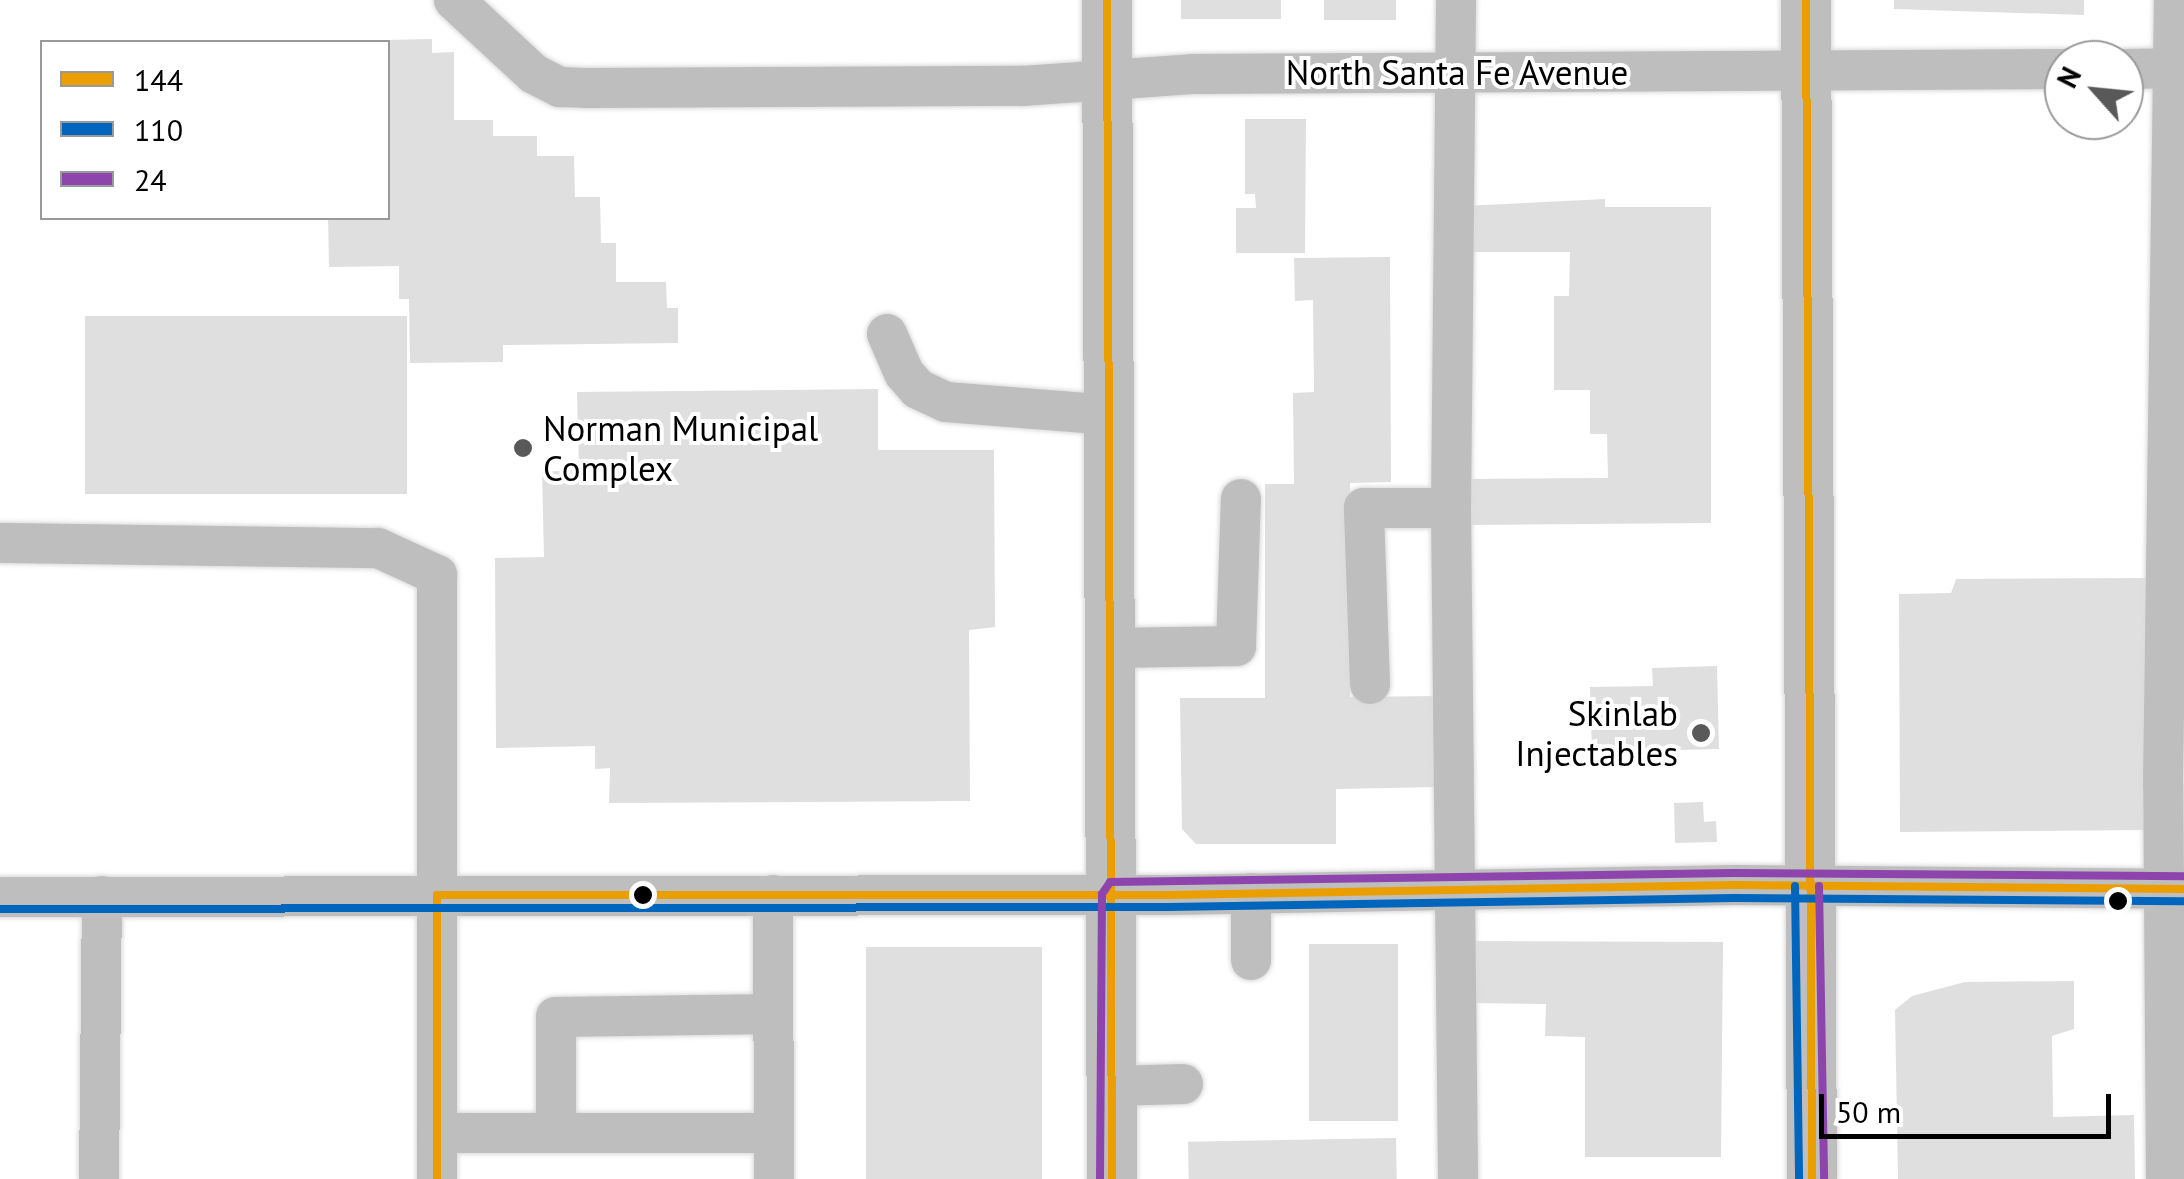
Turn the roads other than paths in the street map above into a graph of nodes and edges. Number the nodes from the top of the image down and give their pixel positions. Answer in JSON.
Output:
{"nodes":[{"id":1,"x":454,"y":0,"type":"edge"},
{"id":2,"x":1107,"y":0,"type":"edge"},
{"id":3,"x":1456,"y":0,"type":"edge"},
{"id":4,"x":1806,"y":0,"type":"edge"},
{"id":5,"x":2174,"y":0,"type":"edge"},
{"id":6,"x":1807,"y":68,"type":"junction"},
{"id":7,"x":2144,"y":68,"type":"edge"},
{"id":8,"x":2179,"y":68,"type":"edge"},
{"id":9,"x":2044,"y":69,"type":"edge"},
{"id":10,"x":1455,"y":72,"type":"junction"},
{"id":11,"x":1107,"y":82,"type":"junction"},
{"id":12,"x":888,"y":334,"type":"dead end"},
{"id":13,"x":1110,"y":416,"type":"junction"},
{"id":14,"x":1241,"y":499,"type":"dead end"},
{"id":15,"x":1450,"y":508,"type":"junction"},
{"id":16,"x":0,"y":543,"type":"edge"},
{"id":17,"x":1113,"y":648,"type":"junction"},
{"id":18,"x":1370,"y":684,"type":"dead end"},
{"id":19,"x":1807,"y":886,"type":"junction"},
{"id":20,"x":2174,"y":888,"type":"edge"},
{"id":21,"x":1454,"y":890,"type":"junction"},
{"id":22,"x":1251,"y":893,"type":"junction"},
{"id":23,"x":1114,"y":894,"type":"junction"},
{"id":24,"x":437,"y":895,"type":"junction"},
{"id":25,"x":772,"y":895,"type":"junction"},
{"id":26,"x":102,"y":896,"type":"junction"},
{"id":27,"x":0,"y":897,"type":"edge"},
{"id":28,"x":1251,"y":960,"type":"dead end"},
{"id":29,"x":773,"y":1014,"type":"junction"},
{"id":30,"x":1183,"y":1084,"type":"dead end"},
{"id":31,"x":1112,"y":1086,"type":"junction"},
{"id":32,"x":437,"y":1133,"type":"junction"},
{"id":33,"x":556,"y":1133,"type":"junction"},
{"id":34,"x":774,"y":1133,"type":"junction"},
{"id":35,"x":99,"y":1179,"type":"edge"},
{"id":36,"x":437,"y":1179,"type":"edge"},
{"id":37,"x":774,"y":1179,"type":"edge"},
{"id":38,"x":1112,"y":1179,"type":"edge"},
{"id":39,"x":1458,"y":1179,"type":"edge"},
{"id":40,"x":1812,"y":1179,"type":"edge"},
{"id":41,"x":2166,"y":1179,"type":"edge"}],
"edges":[{"from":1,"to":11,"type":"street","name":"North Santa Fe Avenue"},
{"from":2,"to":11,"type":"main road"},
{"from":3,"to":10,"type":"street"},
{"from":4,"to":6,"type":"main road"},
{"from":5,"to":8,"type":"street"},
{"from":6,"to":9,"type":"street","name":"North Santa Fe Avenue"},
{"from":6,"to":10,"type":"street","name":"North Santa Fe Avenue"},
{"from":6,"to":19,"type":"main road"},
{"from":7,"to":8,"type":"street"},
{"from":8,"to":20,"type":"street"},
{"from":10,"to":11,"type":"street","name":"North Santa Fe Avenue"},
{"from":10,"to":15,"type":"street"},
{"from":11,"to":13,"type":"main road"},
{"from":12,"to":13,"type":"street"},
{"from":13,"to":17,"type":"main road"},
{"from":14,"to":17,"type":"street"},
{"from":15,"to":18,"type":"street"},
{"from":15,"to":21,"type":"street"},
{"from":16,"to":24,"type":"street"},
{"from":17,"to":23,"type":"main road"},
{"from":19,"to":20,"type":"street"},
{"from":19,"to":21,"type":"street"},
{"from":19,"to":40,"type":"main road"},
{"from":20,"to":41,"type":"street"},
{"from":21,"to":22,"type":"street"},
{"from":21,"to":39,"type":"street"},
{"from":22,"to":23,"type":"street"},
{"from":22,"to":28,"type":"street"},
{"from":23,"to":25,"type":"street"},
{"from":23,"to":31,"type":"main road"},
{"from":24,"to":25,"type":"street"},
{"from":24,"to":26,"type":"street"},
{"from":24,"to":32,"type":"street"},
{"from":25,"to":29,"type":"street"},
{"from":26,"to":27,"type":"street"},
{"from":26,"to":35,"type":"street"},
{"from":29,"to":33,"type":"street"},
{"from":29,"to":34,"type":"street"},
{"from":30,"to":31,"type":"street"},
{"from":31,"to":38,"type":"main road"},
{"from":32,"to":33,"type":"street"},
{"from":32,"to":36,"type":"street"},
{"from":33,"to":34,"type":"street"},
{"from":34,"to":37,"type":"street"}]}
